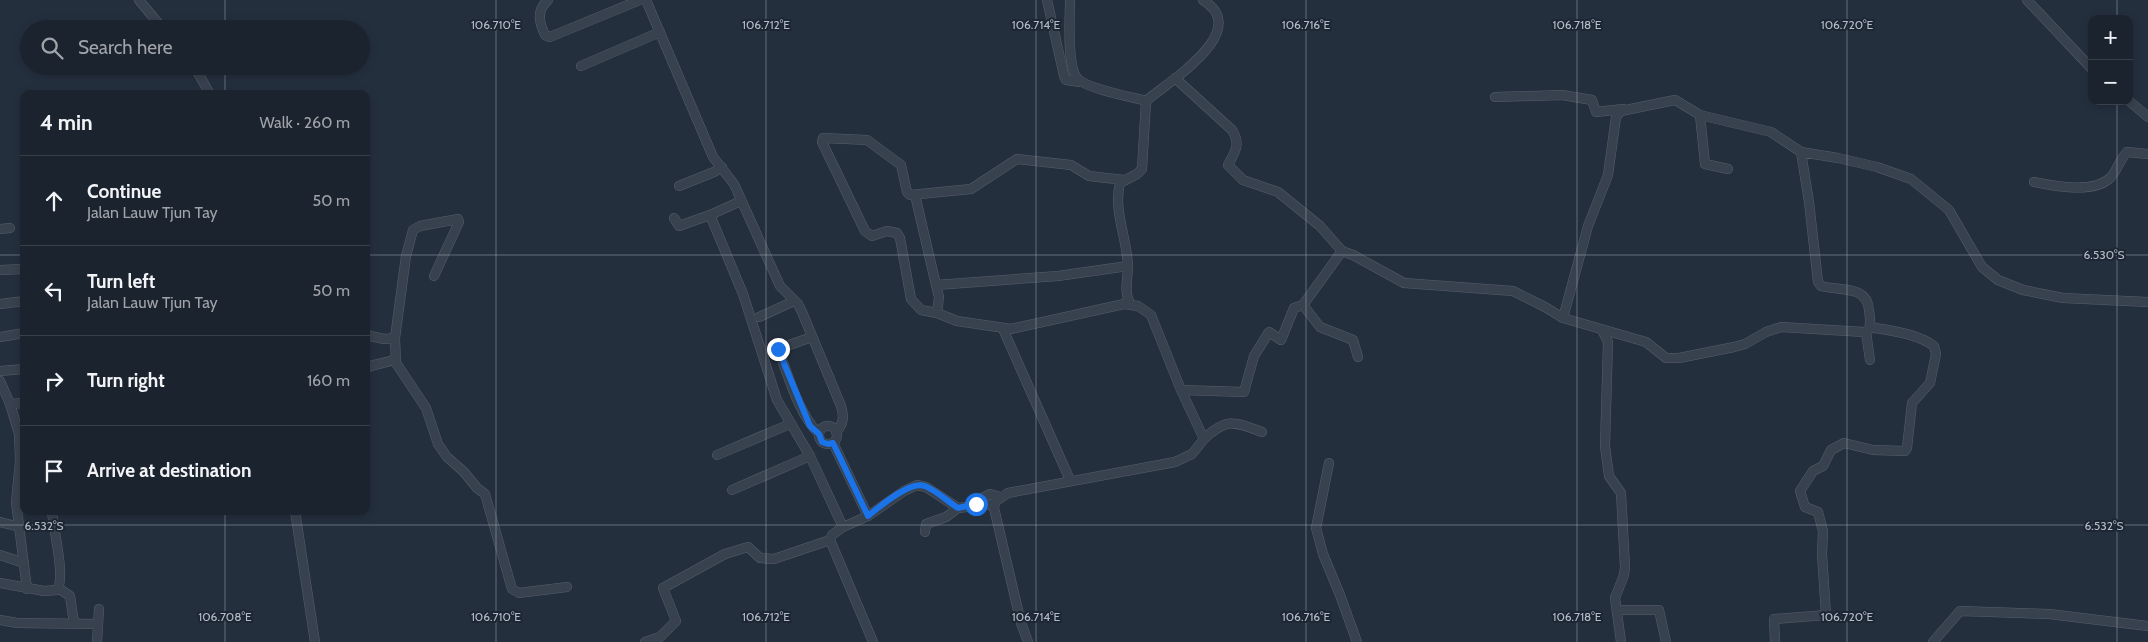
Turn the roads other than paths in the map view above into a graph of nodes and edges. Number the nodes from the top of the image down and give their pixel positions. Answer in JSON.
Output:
{"nodes":[{"id":1,"x":139,"y":0,"type":"edge"},
{"id":2,"x":548,"y":0,"type":"edge"},
{"id":3,"x":640,"y":0,"type":"edge"},
{"id":4,"x":646,"y":0,"type":"edge"},
{"id":5,"x":1046,"y":0,"type":"edge"},
{"id":6,"x":1070,"y":0,"type":"edge"},
{"id":7,"x":1203,"y":0,"type":"edge"},
{"id":8,"x":2027,"y":0,"type":"edge"},
{"id":9,"x":156,"y":20,"type":"edge"},
{"id":10,"x":660,"y":32,"type":"junction"},
{"id":11,"x":2088,"y":65,"type":"edge"},
{"id":12,"x":581,"y":66,"type":"dead end"},
{"id":13,"x":199,"y":75,"type":"edge"},
{"id":14,"x":1174,"y":78,"type":"junction"},
{"id":15,"x":1080,"y":82,"type":"junction"},
{"id":16,"x":208,"y":90,"type":"edge"},
{"id":17,"x":1494,"y":97,"type":"dead end"},
{"id":18,"x":1146,"y":101,"type":"junction"},
{"id":19,"x":2133,"y":105,"type":"edge"},
{"id":20,"x":1628,"y":108,"type":"junction"},
{"id":21,"x":1700,"y":115,"type":"junction"},
{"id":22,"x":2148,"y":117,"type":"edge"},
{"id":23,"x":1801,"y":152,"type":"junction"},
{"id":24,"x":2148,"y":154,"type":"edge"},
{"id":25,"x":722,"y":167,"type":"junction"},
{"id":26,"x":1728,"y":169,"type":"dead end"},
{"id":27,"x":1124,"y":180,"type":"junction"},
{"id":28,"x":2034,"y":182,"type":"dead end"},
{"id":29,"x":680,"y":186,"type":"dead end"},
{"id":30,"x":916,"y":195,"type":"junction"},
{"id":31,"x":741,"y":201,"type":"junction"},
{"id":32,"x":710,"y":215,"type":"junction"},
{"id":33,"x":674,"y":218,"type":"dead end"},
{"id":34,"x":10,"y":228,"type":"dead end"},
{"id":35,"x":0,"y":229,"type":"edge"},
{"id":36,"x":1342,"y":251,"type":"junction"},
{"id":37,"x":1128,"y":266,"type":"junction"},
{"id":38,"x":20,"y":269,"type":"edge"},
{"id":39,"x":0,"y":270,"type":"edge"},
{"id":40,"x":434,"y":276,"type":"dead end"},
{"id":41,"x":936,"y":285,"type":"junction"},
{"id":42,"x":794,"y":301,"type":"junction"},
{"id":43,"x":20,"y":302,"type":"edge"},
{"id":44,"x":2148,"y":302,"type":"edge"},
{"id":45,"x":0,"y":304,"type":"edge"},
{"id":46,"x":1124,"y":304,"type":"junction"},
{"id":47,"x":1303,"y":305,"type":"junction"},
{"id":48,"x":937,"y":313,"type":"junction"},
{"id":49,"x":759,"y":318,"type":"dead end"},
{"id":50,"x":1563,"y":318,"type":"junction"},
{"id":51,"x":1003,"y":329,"type":"junction"},
{"id":52,"x":1868,"y":329,"type":"junction"},
{"id":53,"x":1602,"y":330,"type":"junction"},
{"id":54,"x":20,"y":334,"type":"edge"},
{"id":55,"x":370,"y":336,"type":"edge"},
{"id":56,"x":812,"y":336,"type":"junction"},
{"id":57,"x":0,"y":337,"type":"edge"},
{"id":58,"x":395,"y":338,"type":"junction"},
{"id":59,"x":1358,"y":356,"type":"dead end"},
{"id":60,"x":395,"y":359,"type":"junction"},
{"id":61,"x":1870,"y":360,"type":"dead end"},
{"id":62,"x":370,"y":366,"type":"edge"},
{"id":63,"x":20,"y":369,"type":"edge"},
{"id":64,"x":0,"y":371,"type":"edge"},
{"id":65,"x":0,"y":381,"type":"edge"},
{"id":66,"x":1181,"y":390,"type":"junction"},
{"id":67,"x":20,"y":403,"type":"edge"},
{"id":68,"x":10,"y":404,"type":"junction"},
{"id":69,"x":790,"y":424,"type":"junction"},
{"id":70,"x":20,"y":431,"type":"edge"},
{"id":71,"x":836,"y":432,"type":"junction"},
{"id":72,"x":1262,"y":432,"type":"dead end"},
{"id":73,"x":819,"y":434,"type":"junction"},
{"id":74,"x":1204,"y":438,"type":"junction"},
{"id":75,"x":833,"y":443,"type":"junction"},
{"id":76,"x":717,"y":455,"type":"dead end"},
{"id":77,"x":810,"y":456,"type":"junction"},
{"id":78,"x":1329,"y":463,"type":"dead end"},
{"id":79,"x":20,"y":475,"type":"edge"},
{"id":80,"x":1070,"y":480,"type":"junction"},
{"id":81,"x":732,"y":490,"type":"dead end"},
{"id":82,"x":997,"y":500,"type":"junction"},
{"id":83,"x":961,"y":507,"type":"junction"},
{"id":84,"x":53,"y":515,"type":"edge"},
{"id":85,"x":296,"y":515,"type":"edge"},
{"id":86,"x":868,"y":516,"type":"junction"},
{"id":87,"x":0,"y":522,"type":"edge"},
{"id":88,"x":843,"y":526,"type":"junction"},
{"id":89,"x":20,"y":527,"type":"junction"},
{"id":90,"x":926,"y":532,"type":"dead end"},
{"id":91,"x":830,"y":540,"type":"junction"},
{"id":92,"x":0,"y":555,"type":"edge"},
{"id":93,"x":24,"y":563,"type":"junction"},
{"id":94,"x":0,"y":583,"type":"edge"},
{"id":95,"x":567,"y":587,"type":"dead end"},
{"id":96,"x":58,"y":588,"type":"junction"},
{"id":97,"x":27,"y":589,"type":"junction"},
{"id":98,"x":99,"y":610,"type":"dead end"},
{"id":99,"x":1617,"y":610,"type":"junction"},
{"id":100,"x":0,"y":620,"type":"edge"},
{"id":101,"x":74,"y":623,"type":"junction"},
{"id":102,"x":98,"y":624,"type":"junction"},
{"id":103,"x":2148,"y":626,"type":"edge"},
{"id":104,"x":97,"y":642,"type":"edge"},
{"id":105,"x":315,"y":642,"type":"edge"},
{"id":106,"x":645,"y":642,"type":"edge"},
{"id":107,"x":873,"y":642,"type":"edge"},
{"id":108,"x":1028,"y":642,"type":"edge"},
{"id":109,"x":1356,"y":642,"type":"edge"},
{"id":110,"x":1622,"y":642,"type":"edge"},
{"id":111,"x":1666,"y":642,"type":"edge"},
{"id":112,"x":1775,"y":642,"type":"edge"},
{"id":113,"x":1933,"y":642,"type":"edge"}],
"edges":[{"from":1,"to":9,"type":"street"},
{"from":2,"to":3,"type":"street"},
{"from":4,"to":10,"type":"street"},
{"from":5,"to":15,"type":"street"},
{"from":6,"to":15,"type":"street"},
{"from":7,"to":14,"type":"street"},
{"from":8,"to":11,"type":"street"},
{"from":10,"to":12,"type":"street"},
{"from":10,"to":25,"type":"street"},
{"from":13,"to":16,"type":"street"},
{"from":14,"to":18,"type":"street"},
{"from":14,"to":36,"type":"street"},
{"from":15,"to":18,"type":"street"},
{"from":17,"to":20,"type":"street"},
{"from":18,"to":27,"type":"street"},
{"from":19,"to":22,"type":"street"},
{"from":20,"to":21,"type":"street"},
{"from":20,"to":50,"type":"street"},
{"from":21,"to":23,"type":"street"},
{"from":21,"to":26,"type":"street"},
{"from":23,"to":44,"type":"street"},
{"from":23,"to":52,"type":"street"},
{"from":24,"to":28,"type":"street"},
{"from":25,"to":29,"type":"street"},
{"from":25,"to":31,"type":"street"},
{"from":27,"to":30,"type":"street"},
{"from":27,"to":37,"type":"street"},
{"from":30,"to":41,"type":"street"},
{"from":30,"to":48,"type":"street"},
{"from":31,"to":32,"type":"street"},
{"from":31,"to":42,"type":"street"},
{"from":32,"to":33,"type":"street"},
{"from":32,"to":69,"type":"street"},
{"from":34,"to":35,"type":"street"},
{"from":36,"to":47,"type":"street"},
{"from":36,"to":50,"type":"street"},
{"from":37,"to":41,"type":"street"},
{"from":37,"to":46,"type":"street"},
{"from":38,"to":39,"type":"street"},
{"from":40,"to":58,"type":"street"},
{"from":41,"to":48,"type":"street"},
{"from":42,"to":49,"type":"street"},
{"from":42,"to":56,"type":"street"},
{"from":43,"to":45,"type":"street"},
{"from":46,"to":51,"type":"street"},
{"from":46,"to":66,"type":"street"},
{"from":47,"to":59,"type":"street"},
{"from":47,"to":66,"type":"street"},
{"from":48,"to":51,"type":"street"},
{"from":50,"to":53,"type":"street"},
{"from":51,"to":80,"type":"street"},
{"from":52,"to":53,"type":"street"},
{"from":52,"to":61,"type":"street"},
{"from":52,"to":112,"type":"street"},
{"from":53,"to":99,"type":"street"},
{"from":54,"to":57,"type":"street"},
{"from":55,"to":58,"type":"street"},
{"from":56,"to":71,"type":"street"},
{"from":56,"to":73,"type":"street"},
{"from":58,"to":60,"type":"street"},
{"from":60,"to":62,"type":"street"},
{"from":60,"to":95,"type":"street"},
{"from":63,"to":64,"type":"street"},
{"from":65,"to":68,"type":"street"},
{"from":66,"to":74,"type":"street"},
{"from":67,"to":68,"type":"street"},
{"from":68,"to":70,"type":"street"},
{"from":69,"to":76,"type":"street"},
{"from":69,"to":77,"type":"street"},
{"from":71,"to":73,"type":"street"},
{"from":71,"to":75,"type":"street"},
{"from":72,"to":74,"type":"street"},
{"from":73,"to":75,"type":"street"},
{"from":74,"to":80,"type":"street"},
{"from":75,"to":86,"type":"street"},
{"from":77,"to":81,"type":"street"},
{"from":77,"to":88,"type":"street"},
{"from":78,"to":109,"type":"street"},
{"from":79,"to":89,"type":"street"},
{"from":80,"to":82,"type":"street"},
{"from":82,"to":83,"type":"street"},
{"from":82,"to":108,"type":"street"},
{"from":83,"to":86,"type":"street"},
{"from":83,"to":90,"type":"street"},
{"from":84,"to":96,"type":"street"},
{"from":85,"to":105,"type":"street"},
{"from":86,"to":88,"type":"street"},
{"from":87,"to":89,"type":"street"},
{"from":88,"to":91,"type":"street"},
{"from":89,"to":93,"type":"street"},
{"from":91,"to":106,"type":"street"},
{"from":91,"to":107,"type":"street"},
{"from":92,"to":93,"type":"street"},
{"from":93,"to":97,"type":"street"},
{"from":94,"to":97,"type":"street"},
{"from":96,"to":97,"type":"street"},
{"from":96,"to":101,"type":"street"},
{"from":98,"to":102,"type":"street"},
{"from":99,"to":110,"type":"street"},
{"from":99,"to":111,"type":"street"},
{"from":100,"to":101,"type":"street"},
{"from":101,"to":102,"type":"street"},
{"from":102,"to":104,"type":"street"},
{"from":103,"to":113,"type":"street"}]}
